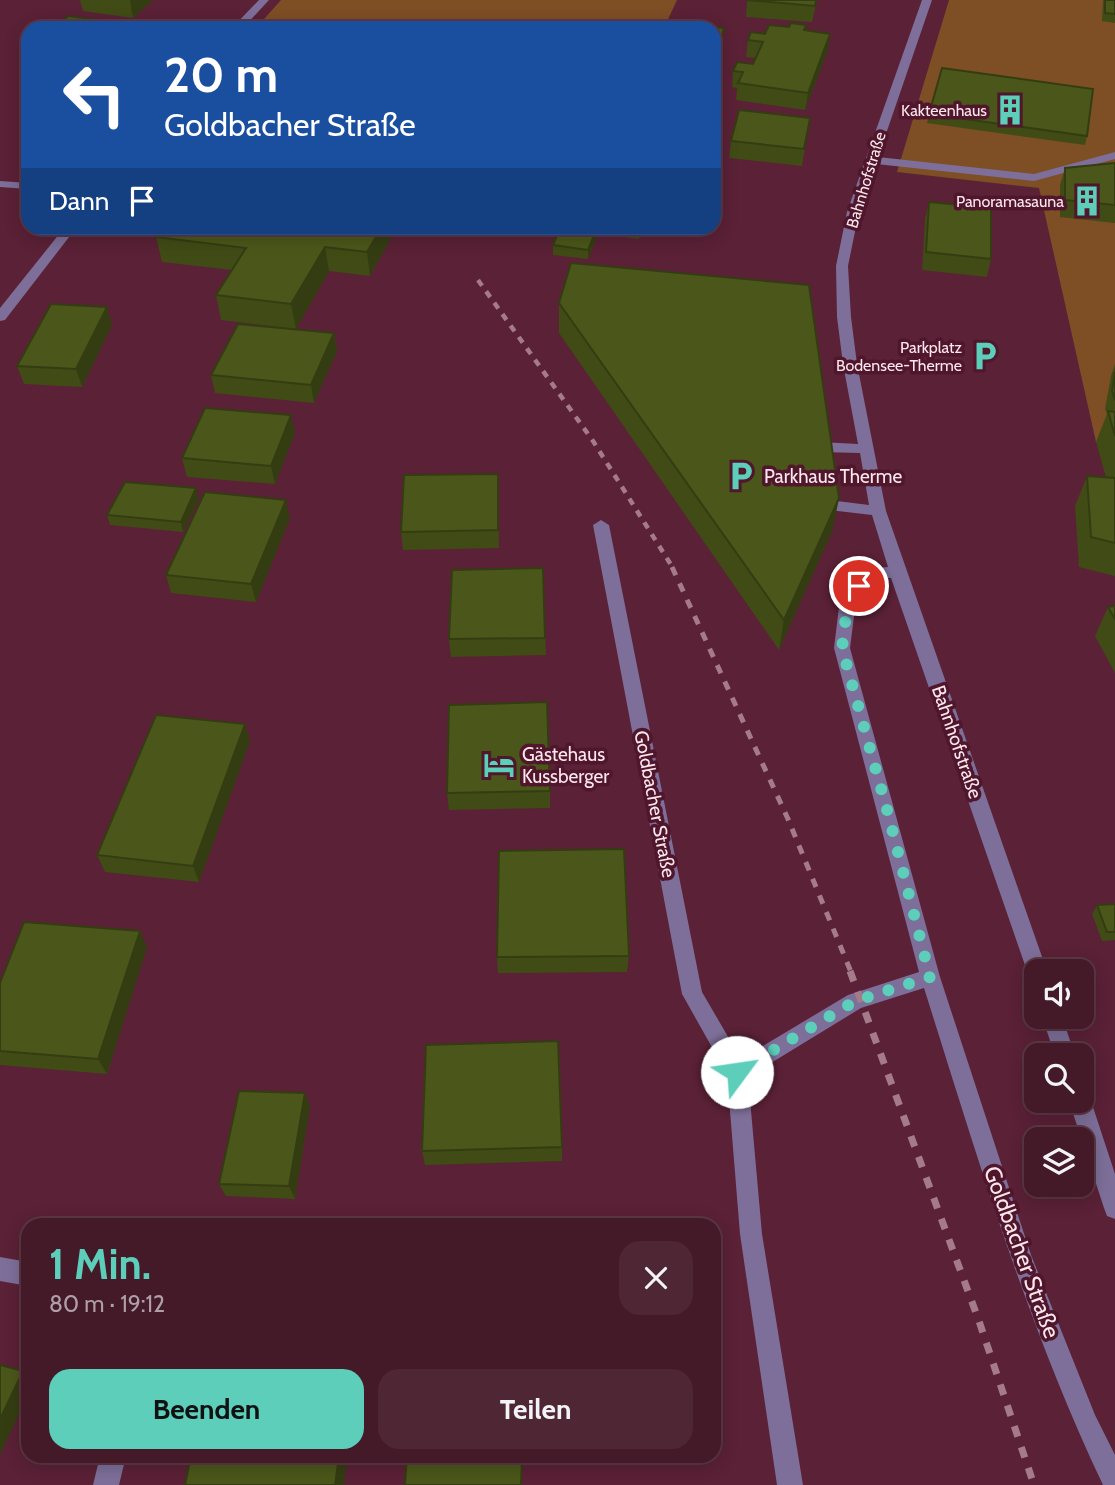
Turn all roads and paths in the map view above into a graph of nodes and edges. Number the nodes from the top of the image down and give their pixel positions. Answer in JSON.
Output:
{"nodes":[{"id":1,"x":264,"y":0,"type":"edge"},
{"id":2,"x":927,"y":0,"type":"edge"},
{"id":3,"x":244,"y":21,"type":"edge"},
{"id":4,"x":1115,"y":155,"type":"edge"},
{"id":5,"x":872,"y":160,"type":"junction"},
{"id":6,"x":0,"y":184,"type":"edge"},
{"id":7,"x":21,"y":186,"type":"edge"},
{"id":8,"x":64,"y":235,"type":"edge"},
{"id":9,"x":0,"y":317,"type":"edge"},
{"id":10,"x":820,"y":447,"type":"edge"},
{"id":11,"x":867,"y":449,"type":"junction"},
{"id":12,"x":829,"y":505,"type":"edge"},
{"id":13,"x":878,"y":511,"type":"junction"},
{"id":14,"x":601,"y":525,"type":"dead end"},
{"id":15,"x":897,"y":572,"type":"junction"},
{"id":16,"x":1033,"y":959,"type":"edge"},
{"id":17,"x":930,"y":977,"type":"junction"},
{"id":18,"x":737,"y":1072,"type":"junction"},
{"id":19,"x":1084,"y":1113,"type":"edge"},
{"id":20,"x":1115,"y":1208,"type":"edge"},
{"id":21,"x":0,"y":1269,"type":"edge"},
{"id":22,"x":21,"y":1273,"type":"edge"},
{"id":23,"x":111,"y":1463,"type":"edge"},
{"id":24,"x":1115,"y":1482,"type":"edge"},
{"id":25,"x":106,"y":1485,"type":"edge"},
{"id":26,"x":790,"y":1485,"type":"edge"}],
"edges":[{"from":1,"to":3,"type":"street"},
{"from":2,"to":5,"type":"street","name":"Bahnhofstraße"},
{"from":4,"to":5,"type":"street"},
{"from":5,"to":11,"type":"street","name":"Bahnhofstraße"},
{"from":6,"to":7,"type":"street"},
{"from":8,"to":9,"type":"street"},
{"from":10,"to":11,"type":"street"},
{"from":11,"to":13,"type":"street","name":"Bahnhofstraße"},
{"from":12,"to":13,"type":"street"},
{"from":13,"to":15,"type":"street","name":"Bahnhofstraße"},
{"from":14,"to":18,"type":"street","name":"Goldbacher Straße"},
{"from":15,"to":16,"type":"street","name":"Bahnhofstraße"},
{"from":15,"to":17,"type":"street","name":"Goldbacher Straße"},
{"from":17,"to":18,"type":"street"},
{"from":17,"to":24,"type":"street","name":"Goldbacher Straße"},
{"from":18,"to":26,"type":"street","name":"Goldbacher Straße"},
{"from":19,"to":20,"type":"street"},
{"from":21,"to":22,"type":"street"},
{"from":23,"to":25,"type":"street"}]}
